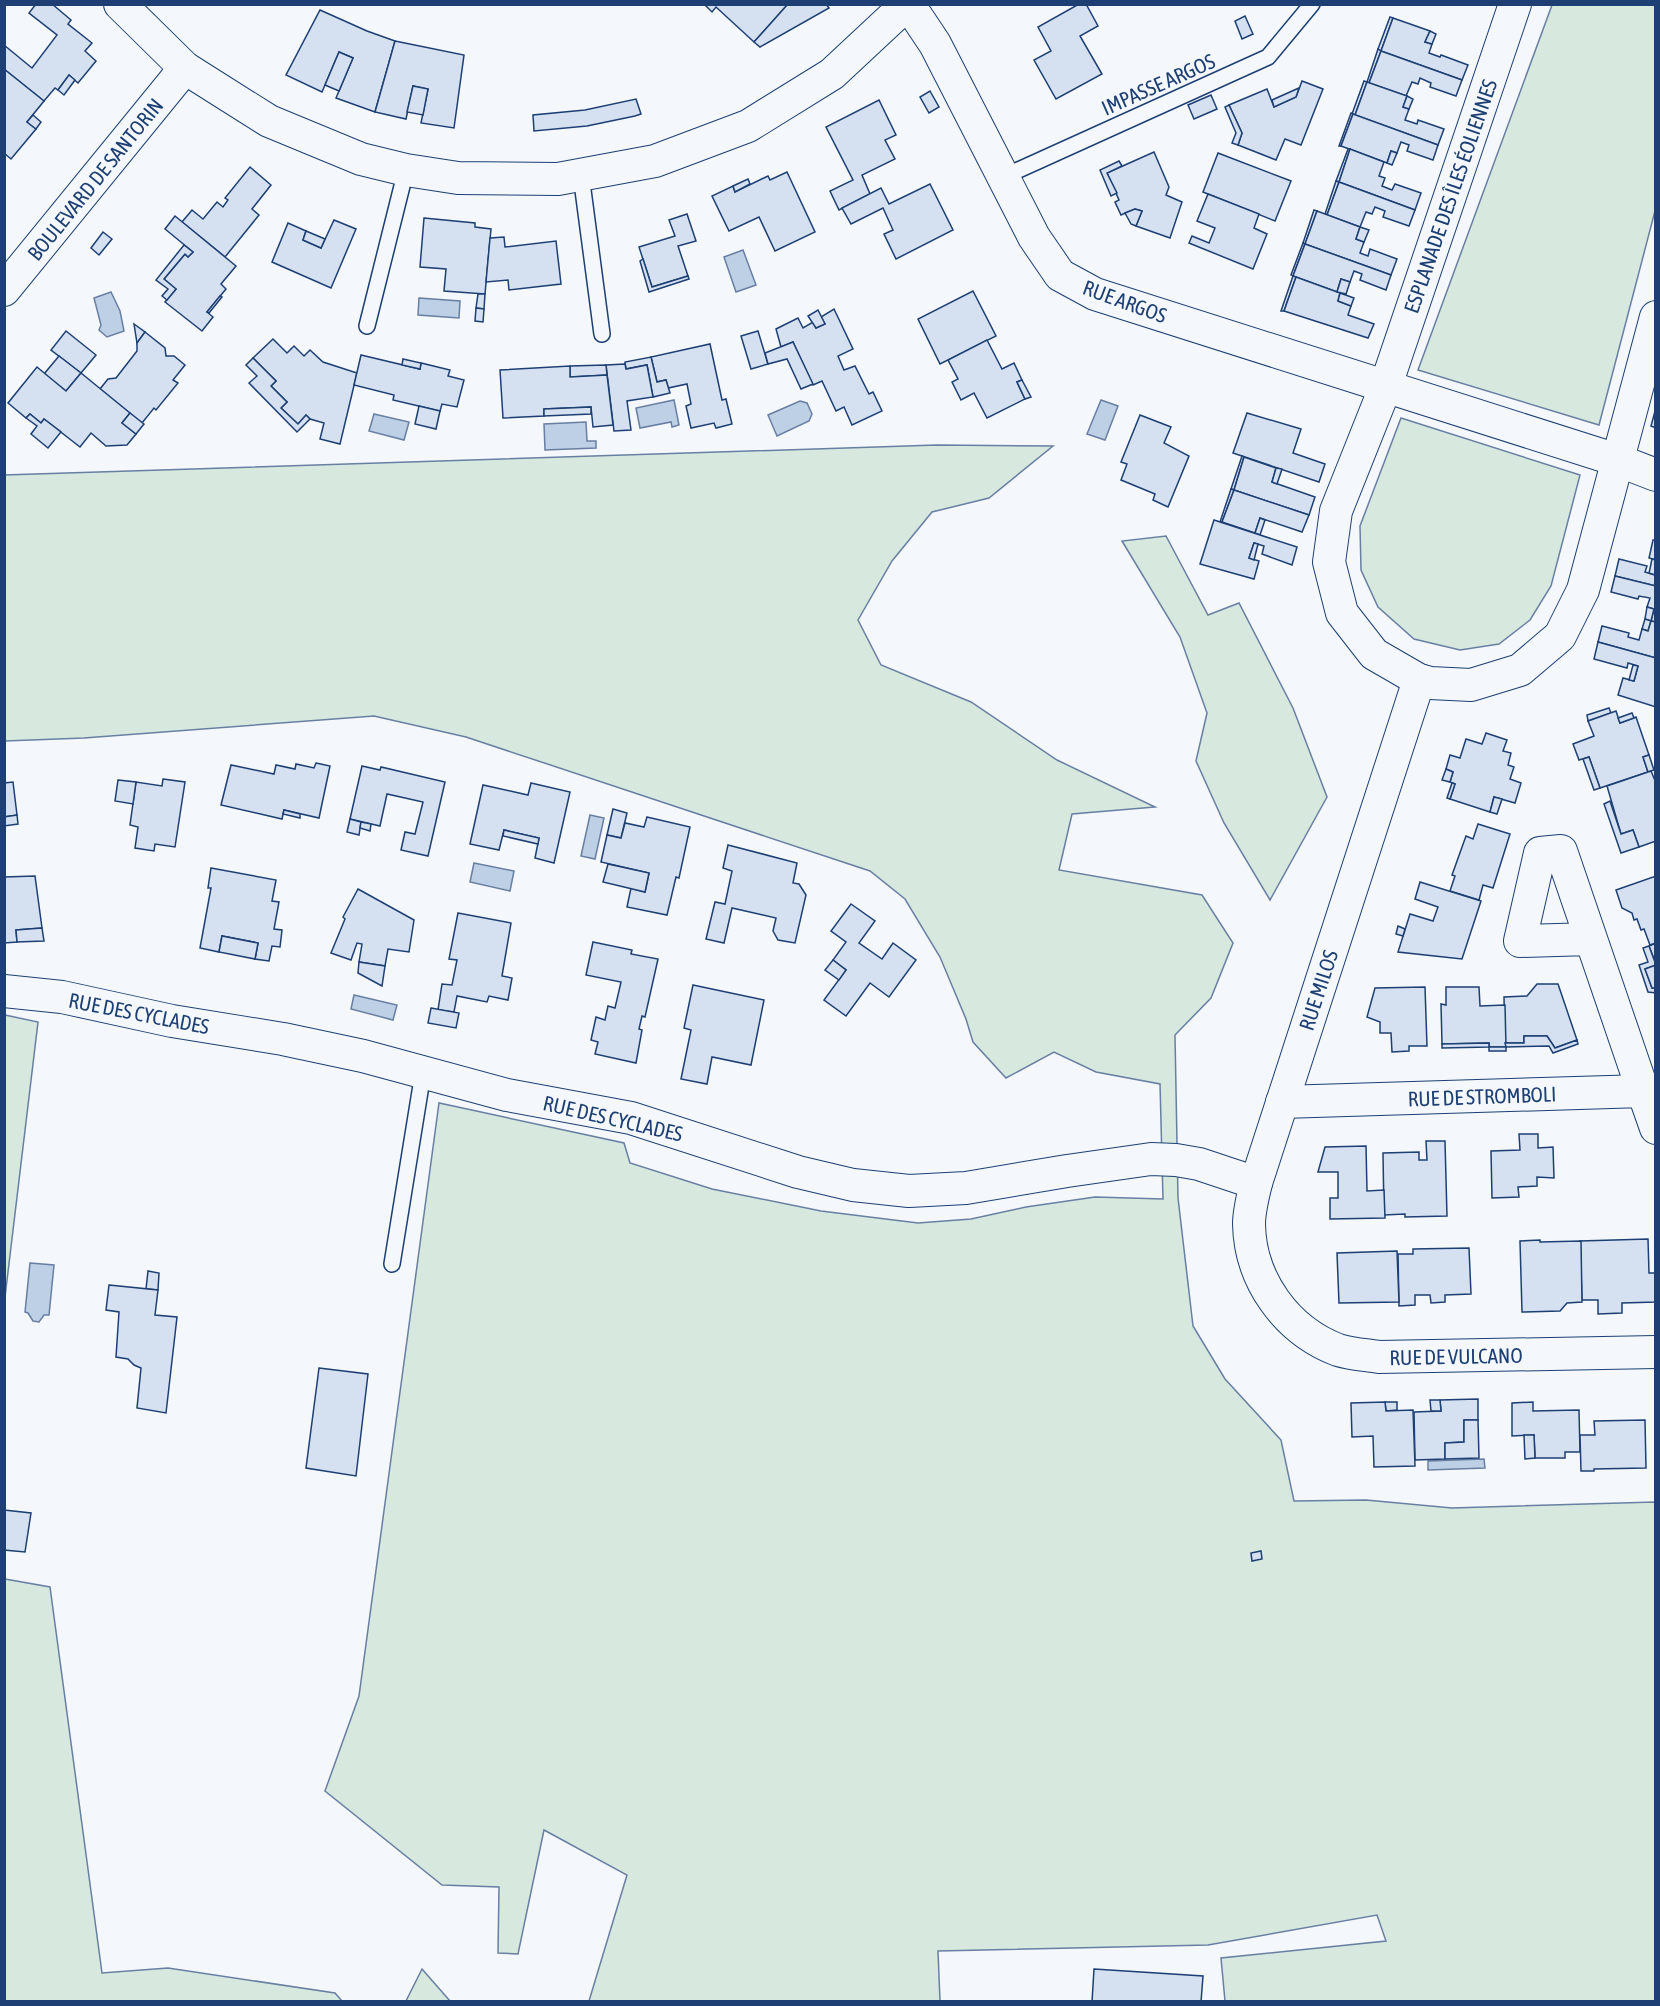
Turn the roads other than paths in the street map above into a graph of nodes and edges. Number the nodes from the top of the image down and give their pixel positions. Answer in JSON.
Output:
{"nodes":[{"id":1,"x":120,"y":4,"type":"edge"},
{"id":2,"x":1312,"y":4,"type":"edge"},
{"id":3,"x":1515,"y":4,"type":"edge"},
{"id":4,"x":905,"y":5,"type":"edge"},
{"id":5,"x":185,"y":68,"type":"junction"},
{"id":6,"x":406,"y":170,"type":"junction"},
{"id":7,"x":581,"y":175,"type":"junction"},
{"id":8,"x":1003,"y":177,"type":"junction"},
{"id":9,"x":4,"y":290,"type":"edge"},
{"id":10,"x":1656,"y":317,"type":"edge"},
{"id":11,"x":367,"y":326,"type":"dead end"},
{"id":12,"x":602,"y":334,"type":"dead end"},
{"id":13,"x":1385,"y":388,"type":"junction"},
{"id":14,"x":1617,"y":460,"type":"junction"},
{"id":15,"x":1656,"y":475,"type":"edge"},
{"id":16,"x":1419,"y":680,"type":"junction"},
{"id":17,"x":1590,"y":939,"type":"dead end"},
{"id":18,"x":4,"y":991,"type":"edge"},
{"id":19,"x":423,"y":1073,"type":"junction"},
{"id":20,"x":1643,"y":1091,"type":"junction"},
{"id":21,"x":1282,"y":1101,"type":"junction"},
{"id":22,"x":1656,"y":1128,"type":"edge"},
{"id":23,"x":1256,"y":1183,"type":"junction"},
{"id":24,"x":392,"y":1264,"type":"dead end"},
{"id":25,"x":1274,"y":1301,"type":"joint"},
{"id":26,"x":1656,"y":1352,"type":"edge"}],
"edges":[{"from":1,"to":5,"type":"street"},
{"from":2,"to":8,"type":"lane","name":"IMPASSE ARGOS"},
{"from":3,"to":13,"type":"street","name":"ESPLANADE DES ÎLES ÉOLIENNES"},
{"from":4,"to":7,"type":"street"},
{"from":4,"to":8,"type":"street","name":"RUE ARGOS"},
{"from":5,"to":6,"type":"street"},
{"from":5,"to":9,"type":"street","name":"BOULEVARD DE SANTORIN"},
{"from":6,"to":7,"type":"street"},
{"from":6,"to":11,"type":"lane"},
{"from":7,"to":12,"type":"lane"},
{"from":8,"to":13,"type":"street","name":"RUE ARGOS"},
{"from":10,"to":14,"type":"street","name":"ESPLANADE DES ÎLES ÉOLIENNES"},
{"from":13,"to":14,"type":"street"},
{"from":13,"to":16,"type":"street","name":"ESPLANADE DES ÎLES ÉOLIENNES"},
{"from":14,"to":15,"type":"street"},
{"from":14,"to":16,"type":"street","name":"ESPLANADE DES ÎLES ÉOLIENNES"},
{"from":16,"to":21,"type":"street","name":"RUE MILOS"},
{"from":17,"to":20,"type":"street"},
{"from":18,"to":19,"type":"street","name":"RUE DES CYCLADES"},
{"from":19,"to":23,"type":"street","name":"RUE DES CYCLADES"},
{"from":19,"to":24,"type":"lane"},
{"from":20,"to":21,"type":"street","name":"RUE DE STROMBOLI"},
{"from":20,"to":22,"type":"street"},
{"from":21,"to":23,"type":"street","name":"RUE MILOS"},
{"from":23,"to":25,"type":"street","name":"RUE MILOS"},
{"from":25,"to":26,"type":"street","name":"RUE DE VULCANO"}]}
